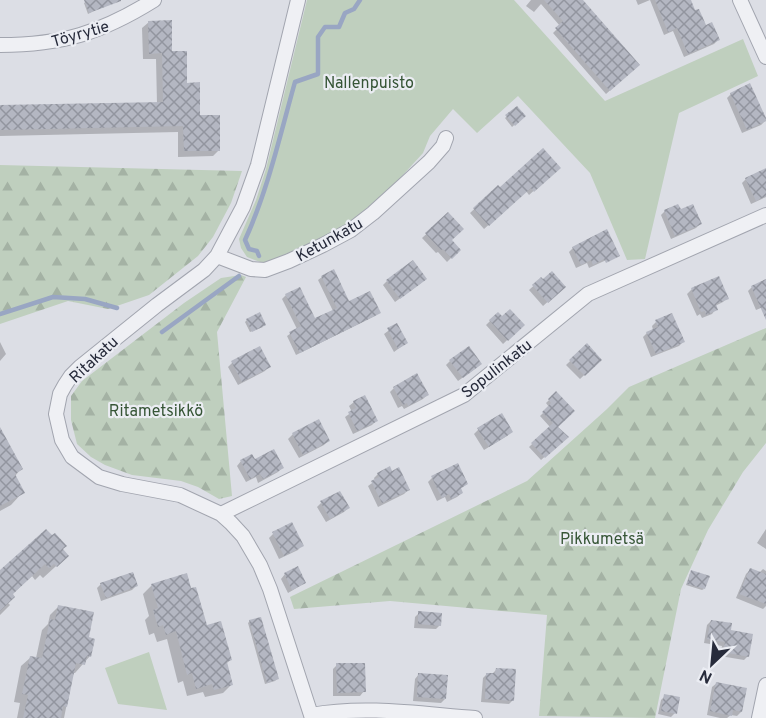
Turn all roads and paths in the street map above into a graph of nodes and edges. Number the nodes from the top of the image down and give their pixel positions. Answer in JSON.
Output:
{"nodes":[{"id":1,"x":154,"y":0,"type":"edge"},
{"id":2,"x":298,"y":0,"type":"edge"},
{"id":3,"x":740,"y":0,"type":"edge"},
{"id":4,"x":0,"y":45,"type":"edge"},
{"id":5,"x":766,"y":57,"type":"edge"},
{"id":6,"x":446,"y":138,"type":"dead end"},
{"id":7,"x":766,"y":215,"type":"edge"},
{"id":8,"x":217,"y":256,"type":"junction"},
{"id":9,"x":221,"y":514,"type":"junction"},
{"id":10,"x":766,"y":685,"type":"edge"},
{"id":11,"x":311,"y":717,"type":"edge"},
{"id":12,"x":475,"y":718,"type":"edge"},
{"id":13,"x":759,"y":718,"type":"edge"}],
"edges":[{"from":1,"to":4,"type":"street","name":"Töyrytie"},
{"from":2,"to":8,"type":"street","name":"Ritakatu"},
{"from":3,"to":5,"type":"street"},
{"from":6,"to":8,"type":"street","name":"Ketunkatu"},
{"from":7,"to":9,"type":"street","name":"Sopulinkatu"},
{"from":8,"to":9,"type":"street","name":"Ritakatu"},
{"from":9,"to":11,"type":"street","name":"Ritakatu"},
{"from":10,"to":13,"type":"street"},
{"from":11,"to":12,"type":"street"}]}
